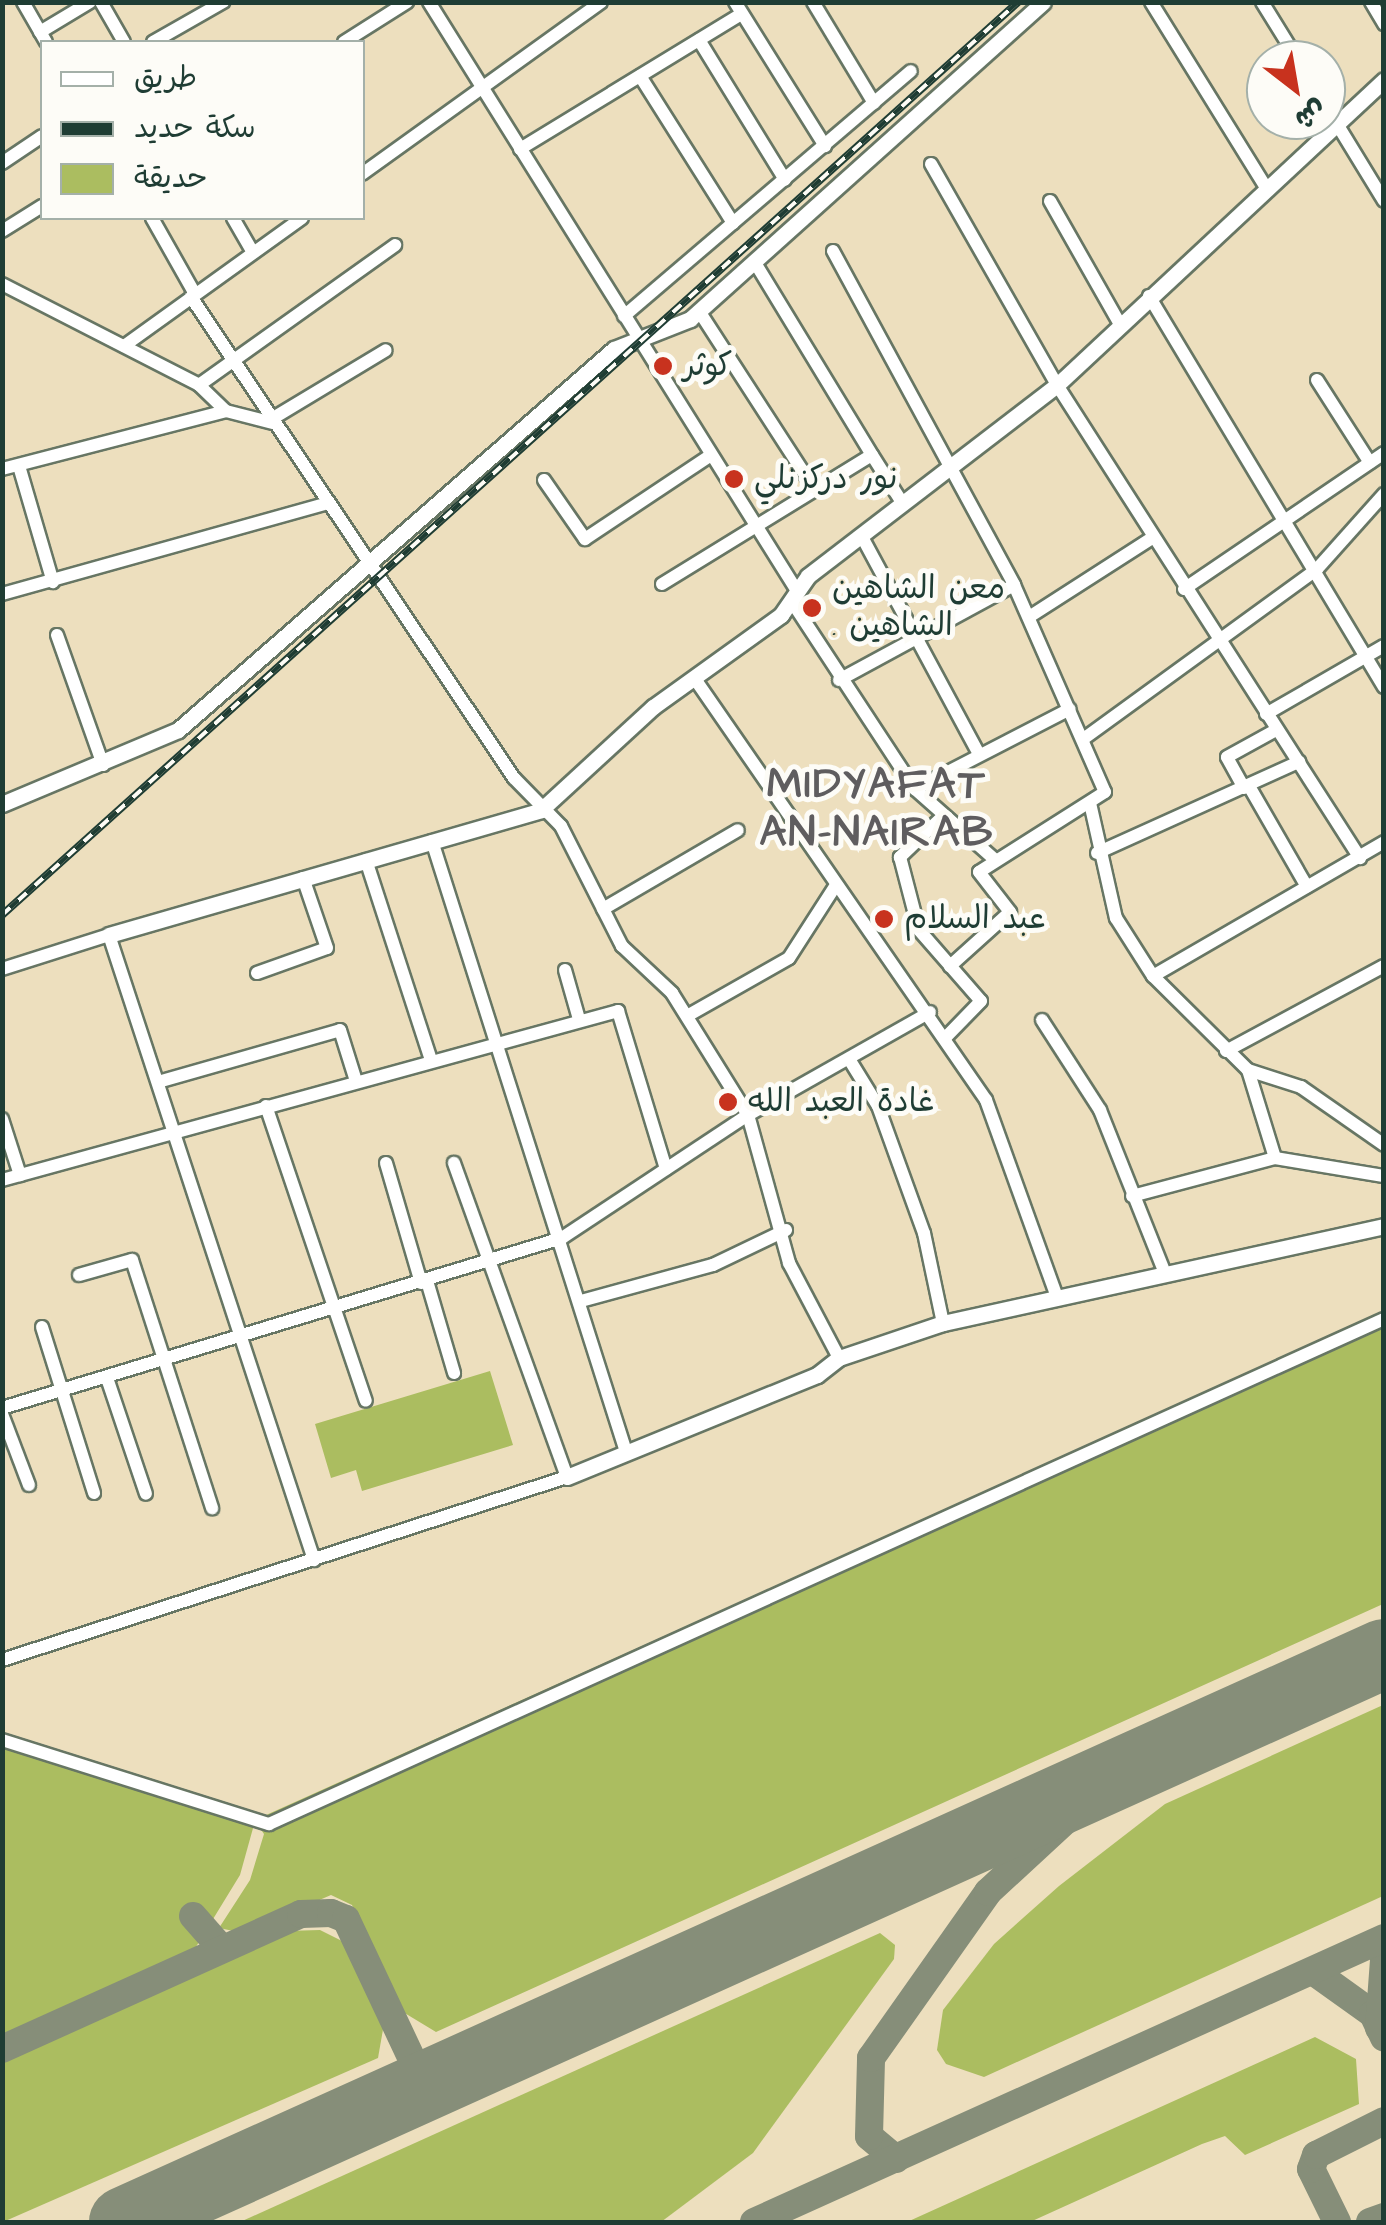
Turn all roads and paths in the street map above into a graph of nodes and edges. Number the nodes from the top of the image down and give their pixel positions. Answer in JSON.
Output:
{"nodes":[{"id":1,"x":23,"y":2,"type":"edge"},
{"id":2,"x":90,"y":2,"type":"edge"},
{"id":3,"x":100,"y":2,"type":"edge"},
{"id":4,"x":223,"y":2,"type":"edge"},
{"id":5,"x":408,"y":2,"type":"edge"},
{"id":6,"x":429,"y":2,"type":"edge"},
{"id":7,"x":601,"y":2,"type":"edge"},
{"id":8,"x":813,"y":2,"type":"edge"},
{"id":9,"x":1043,"y":2,"type":"edge"},
{"id":10,"x":1151,"y":2,"type":"edge"},
{"id":11,"x":1262,"y":2,"type":"edge"},
{"id":12,"x":1371,"y":2,"type":"edge"},
{"id":13,"x":738,"y":8,"type":"edge"},
{"id":14,"x":1384,"y":24,"type":"edge"},
{"id":15,"x":43,"y":37,"type":"edge"},
{"id":16,"x":123,"y":40,"type":"edge"},
{"id":17,"x":156,"y":40,"type":"edge"},
{"id":18,"x":347,"y":40,"type":"edge"},
{"id":19,"x":699,"y":40,"type":"junction"},
{"id":20,"x":1286,"y":40,"type":"edge"},
{"id":21,"x":910,"y":71,"type":"dead end"},
{"id":22,"x":640,"y":76,"type":"junction"},
{"id":23,"x":1384,"y":80,"type":"edge"},
{"id":24,"x":482,"y":88,"type":"junction"},
{"id":25,"x":874,"y":103,"type":"junction"},
{"id":26,"x":1346,"y":113,"type":"edge"},
{"id":27,"x":40,"y":137,"type":"edge"},
{"id":28,"x":1346,"y":138,"type":"edge"},
{"id":29,"x":1317,"y":140,"type":"edge"},
{"id":30,"x":825,"y":146,"type":"junction"},
{"id":31,"x":520,"y":149,"type":"junction"},
{"id":32,"x":2,"y":163,"type":"edge"},
{"id":33,"x":930,"y":164,"type":"dead end"},
{"id":34,"x":365,"y":172,"type":"edge"},
{"id":35,"x":786,"y":180,"type":"junction"},
{"id":36,"x":1267,"y":189,"type":"junction"},
{"id":37,"x":1050,"y":201,"type":"dead end"},
{"id":38,"x":1384,"y":201,"type":"edge"},
{"id":39,"x":40,"y":207,"type":"edge"},
{"id":40,"x":153,"y":220,"type":"edge"},
{"id":41,"x":234,"y":220,"type":"edge"},
{"id":42,"x":299,"y":220,"type":"edge"},
{"id":43,"x":733,"y":222,"type":"junction"},
{"id":44,"x":2,"y":231,"type":"edge"},
{"id":45,"x":395,"y":245,"type":"dead end"},
{"id":46,"x":833,"y":251,"type":"dead end"},
{"id":47,"x":253,"y":252,"type":"junction"},
{"id":48,"x":754,"y":261,"type":"junction"},
{"id":49,"x":2,"y":284,"type":"edge"},
{"id":50,"x":193,"y":295,"type":"junction"},
{"id":51,"x":1149,"y":296,"type":"junction"},
{"id":52,"x":699,"y":311,"type":"junction"},
{"id":53,"x":624,"y":316,"type":"junction"},
{"id":54,"x":1120,"y":324,"type":"junction"},
{"id":55,"x":640,"y":344,"type":"junction"},
{"id":56,"x":124,"y":346,"type":"junction"},
{"id":57,"x":386,"y":350,"type":"dead end"},
{"id":58,"x":231,"y":361,"type":"junction"},
{"id":59,"x":1316,"y":380,"type":"dead end"},
{"id":60,"x":199,"y":385,"type":"junction"},
{"id":61,"x":1057,"y":386,"type":"junction"},
{"id":62,"x":226,"y":411,"type":"junction"},
{"id":63,"x":272,"y":422,"type":"junction"},
{"id":64,"x":1384,"y":453,"type":"edge"},
{"id":65,"x":872,"y":454,"type":"junction"},
{"id":66,"x":711,"y":456,"type":"junction"},
{"id":67,"x":1370,"y":463,"type":"junction"},
{"id":68,"x":19,"y":466,"type":"junction"},
{"id":69,"x":2,"y":469,"type":"edge"},
{"id":70,"x":954,"y":470,"type":"junction"},
{"id":71,"x":544,"y":480,"type":"dead end"},
{"id":72,"x":815,"y":490,"type":"junction"},
{"id":73,"x":1384,"y":494,"type":"edge"},
{"id":74,"x":324,"y":504,"type":"junction"},
{"id":75,"x":903,"y":504,"type":"junction"},
{"id":76,"x":1288,"y":522,"type":"junction"},
{"id":77,"x":755,"y":526,"type":"junction"},
{"id":78,"x":862,"y":536,"type":"junction"},
{"id":79,"x":1152,"y":538,"type":"junction"},
{"id":80,"x":368,"y":566,"type":"junction"},
{"id":81,"x":1317,"y":569,"type":"junction"},
{"id":82,"x":53,"y":582,"type":"junction"},
{"id":83,"x":662,"y":584,"type":"dead end"},
{"id":84,"x":1014,"y":585,"type":"junction"},
{"id":85,"x":1184,"y":589,"type":"junction"},
{"id":86,"x":2,"y":594,"type":"edge"},
{"id":87,"x":794,"y":596,"type":"junction"},
{"id":88,"x":1029,"y":617,"type":"junction"},
{"id":89,"x":57,"y":635,"type":"dead end"},
{"id":90,"x":918,"y":636,"type":"junction"},
{"id":91,"x":1218,"y":640,"type":"junction"},
{"id":92,"x":1384,"y":646,"type":"edge"},
{"id":93,"x":1365,"y":657,"type":"junction"},
{"id":94,"x":695,"y":678,"type":"junction"},
{"id":95,"x":839,"y":680,"type":"junction"},
{"id":96,"x":1384,"y":686,"type":"edge"},
{"id":97,"x":1070,"y":709,"type":"junction"},
{"id":98,"x":1266,"y":714,"type":"junction"},
{"id":99,"x":1276,"y":730,"type":"junction"},
{"id":100,"x":1086,"y":738,"type":"junction"},
{"id":101,"x":979,"y":754,"type":"junction"},
{"id":102,"x":1299,"y":762,"type":"junction"},
{"id":103,"x":103,"y":765,"type":"junction"},
{"id":104,"x":1246,"y":787,"type":"junction"},
{"id":105,"x":915,"y":789,"type":"junction"},
{"id":106,"x":1090,"y":803,"type":"junction"},
{"id":107,"x":2,"y":804,"type":"edge"},
{"id":108,"x":541,"y":810,"type":"junction"},
{"id":109,"x":941,"y":818,"type":"junction"},
{"id":110,"x":738,"y":830,"type":"dead end"},
{"id":111,"x":432,"y":841,"type":"junction"},
{"id":112,"x":1384,"y":842,"type":"edge"},
{"id":113,"x":1097,"y":853,"type":"junction"},
{"id":114,"x":1360,"y":858,"type":"junction"},
{"id":115,"x":994,"y":859,"type":"junction"},
{"id":116,"x":366,"y":860,"type":"junction"},
{"id":117,"x":303,"y":878,"type":"junction"},
{"id":118,"x":836,"y":884,"type":"junction"},
{"id":119,"x":1307,"y":887,"type":"junction"},
{"id":120,"x":603,"y":909,"type":"junction"},
{"id":121,"x":109,"y":935,"type":"junction"},
{"id":122,"x":950,"y":966,"type":"junction"},
{"id":123,"x":1384,"y":966,"type":"edge"},
{"id":124,"x":2,"y":969,"type":"edge"},
{"id":125,"x":565,"y":970,"type":"dead end"},
{"id":126,"x":257,"y":973,"type":"dead end"},
{"id":127,"x":1152,"y":976,"type":"junction"},
{"id":128,"x":930,"y":1012,"type":"junction"},
{"id":129,"x":687,"y":1016,"type":"junction"},
{"id":130,"x":580,"y":1019,"type":"junction"},
{"id":131,"x":1042,"y":1020,"type":"dead end"},
{"id":132,"x":946,"y":1037,"type":"junction"},
{"id":133,"x":499,"y":1038,"type":"junction"},
{"id":134,"x":1226,"y":1051,"type":"junction"},
{"id":135,"x":430,"y":1057,"type":"junction"},
{"id":136,"x":849,"y":1059,"type":"junction"},
{"id":137,"x":1248,"y":1070,"type":"junction"},
{"id":138,"x":354,"y":1078,"type":"junction"},
{"id":139,"x":158,"y":1082,"type":"junction"},
{"id":140,"x":266,"y":1106,"type":"junction"},
{"id":141,"x":748,"y":1115,"type":"junction"},
{"id":142,"x":2,"y":1119,"type":"edge"},
{"id":143,"x":174,"y":1133,"type":"junction"},
{"id":144,"x":1384,"y":1145,"type":"edge"},
{"id":145,"x":1275,"y":1158,"type":"junction"},
{"id":146,"x":386,"y":1162,"type":"dead end"},
{"id":147,"x":454,"y":1163,"type":"dead end"},
{"id":148,"x":666,"y":1169,"type":"junction"},
{"id":149,"x":20,"y":1175,"type":"junction"},
{"id":150,"x":1384,"y":1176,"type":"edge"},
{"id":151,"x":2,"y":1180,"type":"edge"},
{"id":152,"x":1132,"y":1196,"type":"junction"},
{"id":153,"x":1384,"y":1226,"type":"edge"},
{"id":154,"x":786,"y":1230,"type":"junction"},
{"id":155,"x":562,"y":1238,"type":"junction"},
{"id":156,"x":488,"y":1261,"type":"junction"},
{"id":157,"x":1163,"y":1268,"type":"junction"},
{"id":158,"x":79,"y":1275,"type":"dead end"},
{"id":159,"x":424,"y":1282,"type":"junction"},
{"id":160,"x":1055,"y":1292,"type":"junction"},
{"id":161,"x":581,"y":1301,"type":"junction"},
{"id":162,"x":332,"y":1311,"type":"junction"},
{"id":163,"x":1384,"y":1320,"type":"edge"},
{"id":164,"x":942,"y":1323,"type":"junction"},
{"id":165,"x":42,"y":1327,"type":"dead end"},
{"id":166,"x":238,"y":1337,"type":"junction"},
{"id":167,"x":164,"y":1358,"type":"junction"},
{"id":168,"x":839,"y":1358,"type":"junction"},
{"id":169,"x":454,"y":1373,"type":"dead end"},
{"id":170,"x":108,"y":1378,"type":"junction"},
{"id":171,"x":66,"y":1390,"type":"junction"},
{"id":172,"x":366,"y":1401,"type":"dead end"},
{"id":173,"x":2,"y":1411,"type":"edge"},
{"id":174,"x":626,"y":1452,"type":"junction"},
{"id":175,"x":567,"y":1477,"type":"junction"},
{"id":176,"x":29,"y":1485,"type":"dead end"},
{"id":177,"x":94,"y":1493,"type":"dead end"},
{"id":178,"x":146,"y":1494,"type":"dead end"},
{"id":179,"x":212,"y":1508,"type":"dead end"},
{"id":180,"x":314,"y":1560,"type":"junction"},
{"id":181,"x":2,"y":1660,"type":"edge"},
{"id":182,"x":2,"y":1740,"type":"edge"}],
"edges":[{"from":1,"to":15,"type":"street"},
{"from":2,"to":15,"type":"street"},
{"from":3,"to":16,"type":"street"},
{"from":4,"to":17,"type":"street"},
{"from":5,"to":18,"type":"street"},
{"from":6,"to":24,"type":"street"},
{"from":7,"to":24,"type":"street"},
{"from":8,"to":25,"type":"street"},
{"from":9,"to":48,"type":"street"},
{"from":10,"to":36,"type":"street"},
{"from":11,"to":20,"type":"street"},
{"from":12,"to":14,"type":"street"},
{"from":13,"to":19,"type":"street"},
{"from":13,"to":30,"type":"street"},
{"from":19,"to":22,"type":"street"},
{"from":19,"to":35,"type":"street"},
{"from":21,"to":25,"type":"street"},
{"from":22,"to":31,"type":"street"},
{"from":22,"to":43,"type":"street"},
{"from":23,"to":26,"type":"street"},
{"from":24,"to":31,"type":"street"},
{"from":24,"to":34,"type":"street"},
{"from":25,"to":30,"type":"street"},
{"from":27,"to":32,"type":"street"},
{"from":28,"to":38,"type":"street"},
{"from":29,"to":36,"type":"street"},
{"from":30,"to":35,"type":"street"},
{"from":31,"to":53,"type":"street"},
{"from":33,"to":61,"type":"street"},
{"from":35,"to":43,"type":"street"},
{"from":36,"to":51,"type":"street"},
{"from":37,"to":54,"type":"street"},
{"from":39,"to":44,"type":"street"},
{"from":40,"to":50,"type":"street"},
{"from":41,"to":47,"type":"street"},
{"from":42,"to":47,"type":"street"},
{"from":43,"to":53,"type":"street"},
{"from":45,"to":58,"type":"street"},
{"from":46,"to":70,"type":"street"},
{"from":47,"to":50,"type":"street"},
{"from":48,"to":52,"type":"street"},
{"from":48,"to":65,"type":"street"},
{"from":49,"to":56,"type":"street"},
{"from":50,"to":56,"type":"street"},
{"from":50,"to":58,"type":"street"},
{"from":51,"to":54,"type":"street"},
{"from":51,"to":76,"type":"street"},
{"from":52,"to":55,"type":"street"},
{"from":52,"to":72,"type":"street"},
{"from":53,"to":55,"type":"street"},
{"from":54,"to":61,"type":"street"},
{"from":55,"to":66,"type":"street"},
{"from":55,"to":80,"type":"street"},
{"from":56,"to":60,"type":"street"},
{"from":57,"to":63,"type":"street"},
{"from":58,"to":60,"type":"street"},
{"from":58,"to":63,"type":"street"},
{"from":59,"to":67,"type":"street"},
{"from":60,"to":62,"type":"street"},
{"from":61,"to":70,"type":"street"},
{"from":61,"to":79,"type":"street"},
{"from":62,"to":63,"type":"street"},
{"from":62,"to":68,"type":"street"},
{"from":63,"to":74,"type":"street"},
{"from":64,"to":67,"type":"street"},
{"from":65,"to":72,"type":"street"},
{"from":65,"to":75,"type":"street"},
{"from":66,"to":71,"type":"street"},
{"from":66,"to":77,"type":"street"},
{"from":67,"to":76,"type":"street"},
{"from":68,"to":69,"type":"street"},
{"from":68,"to":82,"type":"street"},
{"from":70,"to":75,"type":"street"},
{"from":70,"to":84,"type":"street"},
{"from":72,"to":77,"type":"street"},
{"from":73,"to":81,"type":"street"},
{"from":74,"to":80,"type":"street"},
{"from":74,"to":82,"type":"street"},
{"from":75,"to":78,"type":"street"},
{"from":76,"to":81,"type":"street"},
{"from":76,"to":85,"type":"street"},
{"from":77,"to":83,"type":"street"},
{"from":77,"to":87,"type":"street"},
{"from":78,"to":87,"type":"street"},
{"from":78,"to":90,"type":"street"},
{"from":79,"to":85,"type":"street"},
{"from":79,"to":88,"type":"street"},
{"from":80,"to":103,"type":"street"},
{"from":80,"to":108,"type":"street"},
{"from":81,"to":91,"type":"street"},
{"from":81,"to":93,"type":"street"},
{"from":82,"to":86,"type":"street"},
{"from":84,"to":88,"type":"street"},
{"from":84,"to":90,"type":"street"},
{"from":85,"to":91,"type":"street"},
{"from":87,"to":94,"type":"street"},
{"from":87,"to":95,"type":"street"},
{"from":88,"to":97,"type":"street"},
{"from":89,"to":103,"type":"street"},
{"from":90,"to":95,"type":"street"},
{"from":90,"to":101,"type":"street"},
{"from":91,"to":98,"type":"street"},
{"from":91,"to":100,"type":"street"},
{"from":92,"to":93,"type":"street"},
{"from":93,"to":96,"type":"street"},
{"from":93,"to":98,"type":"street"},
{"from":94,"to":108,"type":"street"},
{"from":94,"to":118,"type":"street"},
{"from":95,"to":105,"type":"street"},
{"from":97,"to":100,"type":"street"},
{"from":97,"to":101,"type":"street"},
{"from":98,"to":99,"type":"street"},
{"from":99,"to":102,"type":"street"},
{"from":99,"to":104,"type":"street"},
{"from":100,"to":106,"type":"street"},
{"from":101,"to":105,"type":"street"},
{"from":102,"to":104,"type":"street"},
{"from":102,"to":114,"type":"street"},
{"from":103,"to":107,"type":"street"},
{"from":104,"to":113,"type":"street"},
{"from":104,"to":119,"type":"street"},
{"from":105,"to":109,"type":"street"},
{"from":106,"to":113,"type":"street"},
{"from":106,"to":115,"type":"street"},
{"from":108,"to":111,"type":"street"},
{"from":108,"to":120,"type":"street"},
{"from":109,"to":115,"type":"street"},
{"from":109,"to":122,"type":"street"},
{"from":110,"to":120,"type":"street"},
{"from":111,"to":116,"type":"street"},
{"from":111,"to":133,"type":"street"},
{"from":112,"to":114,"type":"street"},
{"from":113,"to":127,"type":"street"},
{"from":114,"to":119,"type":"street"},
{"from":115,"to":122,"type":"street"},
{"from":116,"to":117,"type":"street"},
{"from":116,"to":135,"type":"street"},
{"from":117,"to":121,"type":"street"},
{"from":117,"to":126,"type":"street"},
{"from":118,"to":128,"type":"street"},
{"from":118,"to":129,"type":"street"},
{"from":119,"to":127,"type":"street"},
{"from":120,"to":129,"type":"street"},
{"from":121,"to":124,"type":"street"},
{"from":121,"to":139,"type":"street"},
{"from":122,"to":132,"type":"street"},
{"from":123,"to":134,"type":"street"},
{"from":125,"to":130,"type":"street"},
{"from":127,"to":134,"type":"street"},
{"from":128,"to":132,"type":"street"},
{"from":128,"to":136,"type":"street"},
{"from":129,"to":141,"type":"street"},
{"from":130,"to":133,"type":"street"},
{"from":130,"to":148,"type":"street"},
{"from":131,"to":152,"type":"street"},
{"from":132,"to":160,"type":"street"},
{"from":133,"to":135,"type":"street"},
{"from":133,"to":155,"type":"street"},
{"from":134,"to":137,"type":"street"},
{"from":135,"to":138,"type":"street"},
{"from":136,"to":141,"type":"street"},
{"from":136,"to":164,"type":"street"},
{"from":137,"to":144,"type":"street"},
{"from":137,"to":145,"type":"street"},
{"from":138,"to":139,"type":"street"},
{"from":138,"to":140,"type":"street"},
{"from":139,"to":143,"type":"street"},
{"from":140,"to":143,"type":"street"},
{"from":140,"to":162,"type":"street"},
{"from":141,"to":148,"type":"street"},
{"from":141,"to":154,"type":"street"},
{"from":142,"to":149,"type":"street"},
{"from":143,"to":149,"type":"street"},
{"from":143,"to":166,"type":"street"},
{"from":145,"to":150,"type":"street"},
{"from":145,"to":152,"type":"street"},
{"from":146,"to":159,"type":"street"},
{"from":147,"to":156,"type":"street"},
{"from":148,"to":155,"type":"street"},
{"from":149,"to":151,"type":"street"},
{"from":152,"to":157,"type":"street"},
{"from":153,"to":157,"type":"street"},
{"from":154,"to":161,"type":"street"},
{"from":154,"to":168,"type":"street"},
{"from":155,"to":156,"type":"street"},
{"from":155,"to":161,"type":"street"},
{"from":156,"to":159,"type":"street"},
{"from":156,"to":175,"type":"street"},
{"from":157,"to":160,"type":"street"},
{"from":158,"to":167,"type":"street"},
{"from":159,"to":162,"type":"street"},
{"from":159,"to":169,"type":"street"},
{"from":160,"to":164,"type":"street"},
{"from":161,"to":174,"type":"street"},
{"from":162,"to":166,"type":"street"},
{"from":162,"to":172,"type":"street"},
{"from":163,"to":182,"type":"street"},
{"from":164,"to":168,"type":"street"},
{"from":165,"to":171,"type":"street"},
{"from":166,"to":167,"type":"street"},
{"from":166,"to":180,"type":"street"},
{"from":167,"to":170,"type":"street"},
{"from":167,"to":179,"type":"street"},
{"from":168,"to":174,"type":"street"},
{"from":170,"to":171,"type":"street"},
{"from":170,"to":178,"type":"street"},
{"from":171,"to":173,"type":"street"},
{"from":171,"to":177,"type":"street"},
{"from":173,"to":176,"type":"street"},
{"from":174,"to":175,"type":"street"},
{"from":175,"to":180,"type":"street"},
{"from":180,"to":181,"type":"street"}]}
